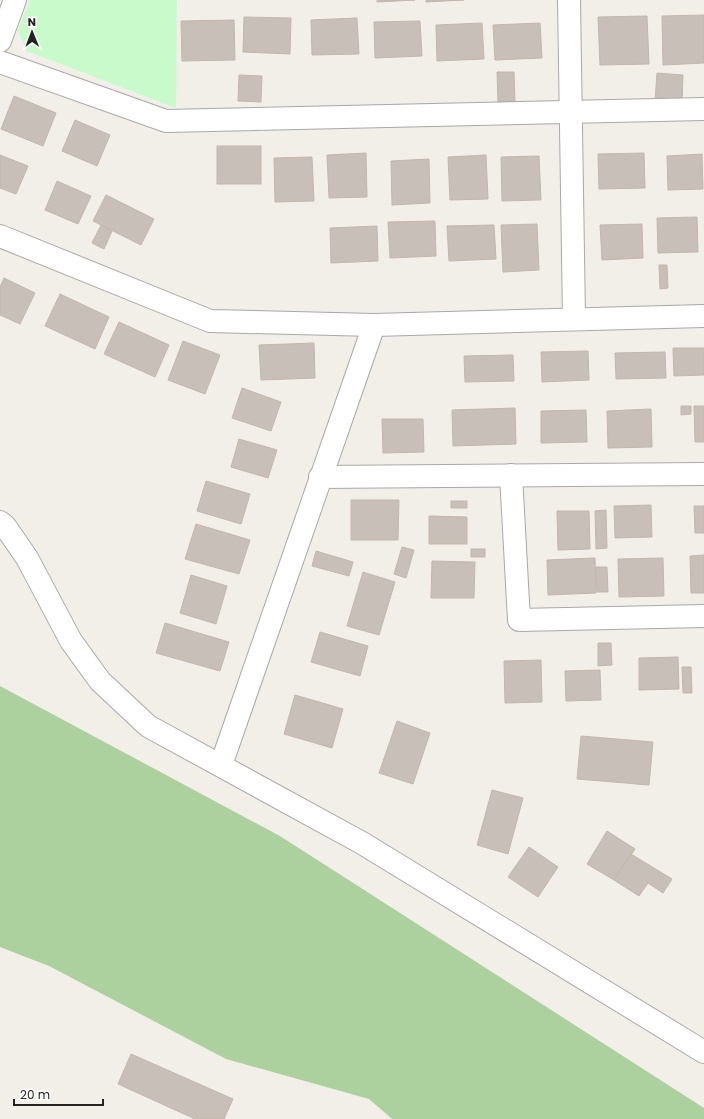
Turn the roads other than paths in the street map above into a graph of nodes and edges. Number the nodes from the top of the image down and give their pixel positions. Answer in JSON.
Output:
{"nodes":[{"id":1,"x":16,"y":0,"type":"edge"},
{"id":2,"x":569,"y":0,"type":"edge"},
{"id":3,"x":0,"y":41,"type":"edge"},
{"id":4,"x":0,"y":62,"type":"edge"},
{"id":5,"x":704,"y":109,"type":"edge"},
{"id":6,"x":571,"y":112,"type":"junction"},
{"id":7,"x":0,"y":236,"type":"edge"},
{"id":8,"x":704,"y":316,"type":"edge"},
{"id":9,"x":574,"y":318,"type":"junction"},
{"id":10,"x":374,"y":324,"type":"junction"},
{"id":11,"x":704,"y":474,"type":"edge"},
{"id":12,"x":511,"y":475,"type":"junction"},
{"id":13,"x":320,"y":477,"type":"junction"},
{"id":14,"x":0,"y":522,"type":"edge"},
{"id":15,"x":704,"y":616,"type":"edge"},
{"id":16,"x":221,"y":765,"type":"junction"},
{"id":17,"x":704,"y":1052,"type":"edge"}],
"edges":[{"from":1,"to":3,"type":"street"},
{"from":2,"to":6,"type":"street"},
{"from":4,"to":6,"type":"street"},
{"from":5,"to":6,"type":"street"},
{"from":6,"to":9,"type":"street"},
{"from":7,"to":10,"type":"street"},
{"from":8,"to":9,"type":"street"},
{"from":9,"to":10,"type":"street"},
{"from":10,"to":13,"type":"street"},
{"from":11,"to":12,"type":"street"},
{"from":12,"to":13,"type":"street"},
{"from":12,"to":15,"type":"street"},
{"from":13,"to":16,"type":"street"},
{"from":14,"to":16,"type":"street"},
{"from":16,"to":17,"type":"street"}]}
